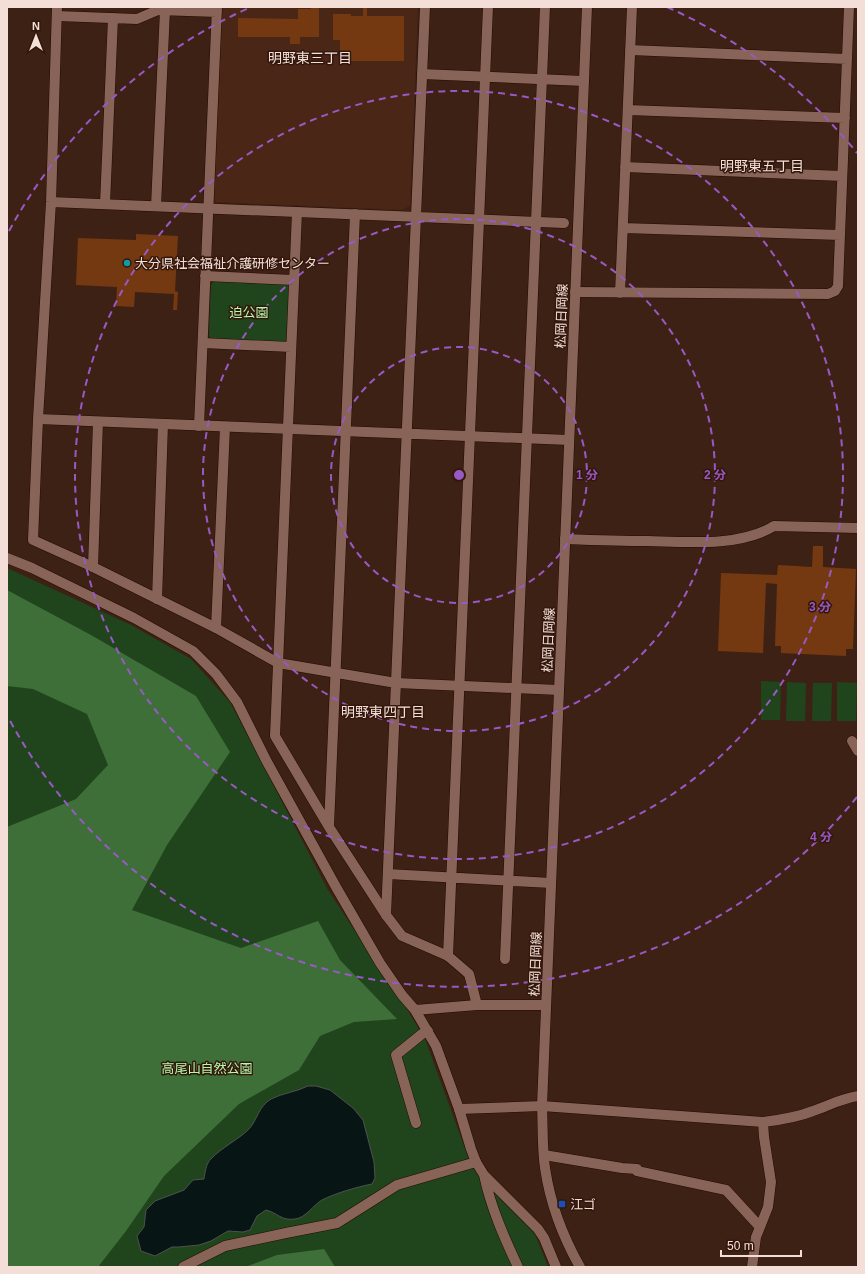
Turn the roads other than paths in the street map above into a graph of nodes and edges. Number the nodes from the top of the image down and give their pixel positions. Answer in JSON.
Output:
{"nodes":[{"id":1,"x":425,"y":7,"type":"edge"},
{"id":2,"x":488,"y":7,"type":"edge"},
{"id":3,"x":545,"y":7,"type":"edge"},
{"id":4,"x":587,"y":7,"type":"edge"},
{"id":5,"x":632,"y":7,"type":"edge"},
{"id":6,"x":849,"y":7,"type":"edge"},
{"id":7,"x":217,"y":9,"type":"edge"},
{"id":8,"x":165,"y":10,"type":"junction"},
{"id":9,"x":57,"y":12,"type":"edge"},
{"id":10,"x":113,"y":18,"type":"junction"},
{"id":11,"x":630,"y":50,"type":"junction"},
{"id":12,"x":847,"y":59,"type":"junction"},
{"id":13,"x":422,"y":74,"type":"junction"},
{"id":14,"x":485,"y":77,"type":"junction"},
{"id":15,"x":542,"y":79,"type":"junction"},
{"id":16,"x":584,"y":81,"type":"junction"},
{"id":17,"x":628,"y":110,"type":"junction"},
{"id":18,"x":845,"y":118,"type":"junction"},
{"id":19,"x":625,"y":167,"type":"junction"},
{"id":20,"x":842,"y":176,"type":"junction"},
{"id":21,"x":51,"y":202,"type":"junction"},
{"id":22,"x":105,"y":204,"type":"junction"},
{"id":23,"x":156,"y":206,"type":"junction"},
{"id":24,"x":208,"y":208,"type":"junction"},
{"id":25,"x":297,"y":212,"type":"junction"},
{"id":26,"x":355,"y":214,"type":"junction"},
{"id":27,"x":416,"y":217,"type":"junction"},
{"id":28,"x":479,"y":220,"type":"junction"},
{"id":29,"x":536,"y":222,"type":"junction"},
{"id":30,"x":564,"y":223,"type":"dead end"},
{"id":31,"x":623,"y":228,"type":"junction"},
{"id":32,"x":840,"y":235,"type":"junction"},
{"id":33,"x":205,"y":276,"type":"junction"},
{"id":34,"x":294,"y":280,"type":"junction"},
{"id":35,"x":575,"y":292,"type":"junction"},
{"id":36,"x":620,"y":292,"type":"junction"},
{"id":37,"x":202,"y":344,"type":"junction"},
{"id":38,"x":291,"y":347,"type":"junction"},
{"id":39,"x":38,"y":419,"type":"junction"},
{"id":40,"x":98,"y":422,"type":"junction"},
{"id":41,"x":163,"y":424,"type":"junction"},
{"id":42,"x":199,"y":426,"type":"junction"},
{"id":43,"x":225,"y":427,"type":"junction"},
{"id":44,"x":288,"y":429,"type":"junction"},
{"id":45,"x":346,"y":432,"type":"junction"},
{"id":46,"x":407,"y":434,"type":"junction"},
{"id":47,"x":470,"y":436,"type":"junction"},
{"id":48,"x":527,"y":439,"type":"junction"},
{"id":49,"x":569,"y":440,"type":"junction"},
{"id":50,"x":858,"y":528,"type":"edge"},
{"id":51,"x":565,"y":539,"type":"junction"},
{"id":52,"x":7,"y":558,"type":"edge"},
{"id":53,"x":93,"y":567,"type":"junction"},
{"id":54,"x":156,"y":598,"type":"junction"},
{"id":55,"x":216,"y":628,"type":"junction"},
{"id":56,"x":278,"y":663,"type":"junction"},
{"id":57,"x":336,"y":674,"type":"junction"},
{"id":58,"x":396,"y":683,"type":"junction"},
{"id":59,"x":460,"y":687,"type":"junction"},
{"id":60,"x":517,"y":689,"type":"junction"},
{"id":61,"x":559,"y":690,"type":"junction"},
{"id":62,"x":852,"y":741,"type":"dead end"},
{"id":63,"x":858,"y":751,"type":"edge"},
{"id":64,"x":329,"y":826,"type":"junction"},
{"id":65,"x":388,"y":874,"type":"junction"},
{"id":66,"x":452,"y":878,"type":"junction"},
{"id":67,"x":509,"y":880,"type":"junction"},
{"id":68,"x":551,"y":883,"type":"junction"},
{"id":69,"x":386,"y":915,"type":"junction"},
{"id":70,"x":448,"y":956,"type":"junction"},
{"id":71,"x":505,"y":959,"type":"dead end"},
{"id":72,"x":477,"y":1005,"type":"junction"},
{"id":73,"x":546,"y":1005,"type":"junction"},
{"id":74,"x":415,"y":1010,"type":"junction"},
{"id":75,"x":428,"y":1031,"type":"junction"},
{"id":76,"x":858,"y":1096,"type":"edge"},
{"id":77,"x":542,"y":1106,"type":"junction"},
{"id":78,"x":459,"y":1109,"type":"junction"},
{"id":79,"x":764,"y":1122,"type":"junction"},
{"id":80,"x":416,"y":1123,"type":"dead end"},
{"id":81,"x":544,"y":1155,"type":"junction"},
{"id":82,"x":476,"y":1162,"type":"junction"},
{"id":83,"x":484,"y":1175,"type":"junction"},
{"id":84,"x":760,"y":1227,"type":"junction"},
{"id":85,"x":183,"y":1267,"type":"edge"},
{"id":86,"x":518,"y":1267,"type":"edge"},
{"id":87,"x":556,"y":1267,"type":"edge"},
{"id":88,"x":580,"y":1267,"type":"edge"},
{"id":89,"x":752,"y":1267,"type":"edge"}],
"edges":[{"from":1,"to":13,"type":"street"},
{"from":2,"to":14,"type":"street"},
{"from":3,"to":15,"type":"street"},
{"from":4,"to":16,"type":"street","name":"松岡日岡線"},
{"from":5,"to":11,"type":"street"},
{"from":6,"to":12,"type":"street"},
{"from":7,"to":8,"type":"street"},
{"from":7,"to":24,"type":"street"},
{"from":8,"to":10,"type":"street"},
{"from":8,"to":23,"type":"street"},
{"from":9,"to":10,"type":"street"},
{"from":9,"to":21,"type":"street"},
{"from":10,"to":22,"type":"street"},
{"from":11,"to":12,"type":"street"},
{"from":11,"to":17,"type":"street"},
{"from":12,"to":18,"type":"street"},
{"from":13,"to":14,"type":"street"},
{"from":13,"to":27,"type":"street"},
{"from":14,"to":15,"type":"street"},
{"from":14,"to":28,"type":"street"},
{"from":15,"to":16,"type":"street"},
{"from":15,"to":29,"type":"street"},
{"from":16,"to":35,"type":"street","name":"松岡日岡線"},
{"from":17,"to":18,"type":"street"},
{"from":17,"to":19,"type":"street"},
{"from":18,"to":20,"type":"street"},
{"from":19,"to":20,"type":"street"},
{"from":19,"to":31,"type":"street"},
{"from":20,"to":32,"type":"street"},
{"from":21,"to":22,"type":"street"},
{"from":21,"to":39,"type":"street"},
{"from":22,"to":23,"type":"street"},
{"from":23,"to":24,"type":"street"},
{"from":24,"to":25,"type":"street"},
{"from":24,"to":33,"type":"street"},
{"from":25,"to":26,"type":"street"},
{"from":25,"to":34,"type":"street"},
{"from":26,"to":27,"type":"street"},
{"from":26,"to":45,"type":"street"},
{"from":27,"to":28,"type":"street"},
{"from":27,"to":46,"type":"street"},
{"from":28,"to":29,"type":"street"},
{"from":28,"to":47,"type":"street"},
{"from":29,"to":30,"type":"street"},
{"from":29,"to":48,"type":"street"},
{"from":31,"to":32,"type":"street"},
{"from":31,"to":36,"type":"street"},
{"from":32,"to":36,"type":"street"},
{"from":33,"to":34,"type":"street"},
{"from":33,"to":37,"type":"street"},
{"from":34,"to":38,"type":"street"},
{"from":35,"to":36,"type":"street"},
{"from":35,"to":49,"type":"street","name":"松岡日岡線"},
{"from":37,"to":38,"type":"street"},
{"from":37,"to":42,"type":"street"},
{"from":38,"to":44,"type":"street"},
{"from":39,"to":40,"type":"street"},
{"from":39,"to":53,"type":"street"},
{"from":40,"to":41,"type":"street"},
{"from":40,"to":53,"type":"street"},
{"from":41,"to":42,"type":"street"},
{"from":41,"to":54,"type":"street"},
{"from":42,"to":43,"type":"street"},
{"from":43,"to":44,"type":"street"},
{"from":43,"to":55,"type":"street"},
{"from":44,"to":45,"type":"street"},
{"from":44,"to":56,"type":"street"},
{"from":45,"to":46,"type":"street"},
{"from":45,"to":57,"type":"street"},
{"from":46,"to":47,"type":"street"},
{"from":46,"to":58,"type":"street"},
{"from":47,"to":48,"type":"street"},
{"from":47,"to":59,"type":"street"},
{"from":48,"to":49,"type":"street"},
{"from":48,"to":60,"type":"street"},
{"from":49,"to":51,"type":"street","name":"松岡日岡線"},
{"from":50,"to":51,"type":"street"},
{"from":51,"to":61,"type":"street","name":"松岡日岡線"},
{"from":52,"to":74,"type":"street"},
{"from":53,"to":54,"type":"street"},
{"from":54,"to":55,"type":"street"},
{"from":55,"to":56,"type":"street"},
{"from":56,"to":57,"type":"street"},
{"from":56,"to":64,"type":"street"},
{"from":57,"to":58,"type":"street"},
{"from":57,"to":64,"type":"street"},
{"from":58,"to":59,"type":"street"},
{"from":58,"to":65,"type":"street"},
{"from":59,"to":60,"type":"street"},
{"from":59,"to":66,"type":"street"},
{"from":60,"to":61,"type":"street"},
{"from":60,"to":67,"type":"street"},
{"from":61,"to":68,"type":"street","name":"松岡日岡線"},
{"from":62,"to":63,"type":"street"},
{"from":64,"to":69,"type":"street"},
{"from":65,"to":66,"type":"street"},
{"from":65,"to":69,"type":"street"},
{"from":66,"to":67,"type":"street"},
{"from":66,"to":70,"type":"street"},
{"from":67,"to":68,"type":"street"},
{"from":67,"to":71,"type":"street"},
{"from":68,"to":73,"type":"street","name":"松岡日岡線"},
{"from":69,"to":70,"type":"street"},
{"from":70,"to":72,"type":"street"},
{"from":72,"to":73,"type":"street"},
{"from":72,"to":74,"type":"street"},
{"from":73,"to":77,"type":"street","name":"松岡日岡線"},
{"from":74,"to":75,"type":"street"},
{"from":75,"to":78,"type":"street"},
{"from":75,"to":80,"type":"street"},
{"from":76,"to":79,"type":"street"},
{"from":77,"to":78,"type":"street"},
{"from":77,"to":79,"type":"street"},
{"from":77,"to":81,"type":"street","name":"松岡日岡線"},
{"from":78,"to":82,"type":"street"},
{"from":79,"to":84,"type":"street"},
{"from":81,"to":84,"type":"street"},
{"from":81,"to":88,"type":"street","name":"松岡日岡線"},
{"from":82,"to":83,"type":"street"},
{"from":82,"to":85,"type":"street"},
{"from":83,"to":86,"type":"street"},
{"from":83,"to":87,"type":"street"},
{"from":84,"to":89,"type":"street"}]}
